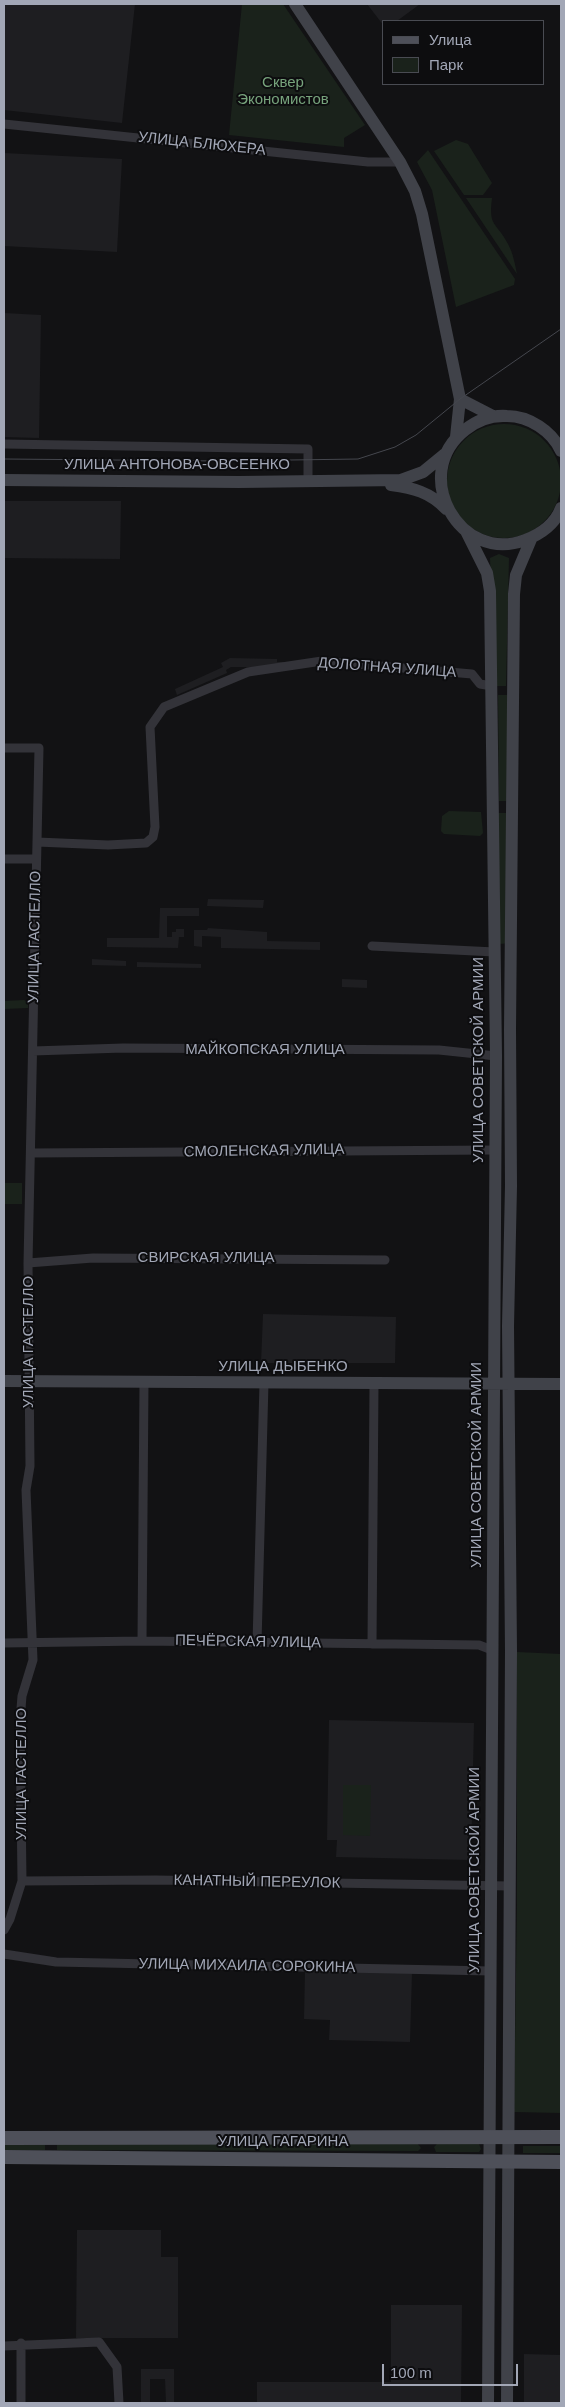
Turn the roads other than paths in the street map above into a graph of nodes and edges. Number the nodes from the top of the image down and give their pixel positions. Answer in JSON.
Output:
{"nodes":[{"id":1,"x":295,"y":4,"type":"edge"},
{"id":2,"x":4,"y":124,"type":"edge"},
{"id":3,"x":400,"y":162,"type":"junction"},
{"id":4,"x":460,"y":399,"type":"junction"},
{"id":5,"x":493,"y":416,"type":"junction"},
{"id":6,"x":456,"y":437,"type":"junction"},
{"id":7,"x":4,"y":444,"type":"edge"},
{"id":8,"x":560,"y":449,"type":"edge"},
{"id":9,"x":446,"y":454,"type":"junction"},
{"id":10,"x":4,"y":480,"type":"edge"},
{"id":11,"x":308,"y":481,"type":"junction"},
{"id":12,"x":351,"y":482,"type":"junction"},
{"id":13,"x":561,"y":511,"type":"edge"},
{"id":14,"x":453,"y":518,"type":"junction"},
{"id":15,"x":466,"y":531,"type":"junction"},
{"id":16,"x":532,"y":537,"type":"junction"},
{"id":17,"x":492,"y":686,"type":"junction"},
{"id":18,"x":4,"y":748,"type":"edge"},
{"id":19,"x":512,"y":806,"type":"junction"},
{"id":20,"x":493,"y":808,"type":"junction"},
{"id":21,"x":36,"y":842,"type":"junction"},
{"id":22,"x":4,"y":859,"type":"edge"},
{"id":23,"x":36,"y":859,"type":"junction"},
{"id":24,"x":372,"y":946,"type":"dead end"},
{"id":25,"x":511,"y":950,"type":"junction"},
{"id":26,"x":495,"y":952,"type":"junction"},
{"id":27,"x":33,"y":1051,"type":"junction"},
{"id":28,"x":496,"y":1056,"type":"junction"},
{"id":29,"x":496,"y":1150,"type":"junction"},
{"id":30,"x":31,"y":1153,"type":"junction"},
{"id":31,"x":385,"y":1260,"type":"dead end"},
{"id":32,"x":28,"y":1263,"type":"junction"},
{"id":33,"x":4,"y":1381,"type":"edge"},
{"id":34,"x":28,"y":1381,"type":"junction"},
{"id":35,"x":144,"y":1382,"type":"junction"},
{"id":36,"x":264,"y":1383,"type":"junction"},
{"id":37,"x":374,"y":1384,"type":"junction"},
{"id":38,"x":561,"y":1384,"type":"edge"},
{"id":39,"x":494,"y":1385,"type":"junction"},
{"id":40,"x":509,"y":1385,"type":"junction"},
{"id":41,"x":142,"y":1641,"type":"junction"},
{"id":42,"x":4,"y":1643,"type":"edge"},
{"id":43,"x":32,"y":1643,"type":"junction"},
{"id":44,"x":257,"y":1643,"type":"junction"},
{"id":45,"x":372,"y":1644,"type":"junction"},
{"id":46,"x":492,"y":1650,"type":"junction"},
{"id":47,"x":511,"y":1651,"type":"junction"},
{"id":48,"x":22,"y":1881,"type":"junction"},
{"id":49,"x":492,"y":1886,"type":"junction"},
{"id":50,"x":510,"y":1886,"type":"junction"},
{"id":51,"x":4,"y":1930,"type":"edge"},
{"id":52,"x":4,"y":1954,"type":"edge"},
{"id":53,"x":491,"y":1971,"type":"junction"},
{"id":54,"x":427,"y":2136,"type":"junction"},
{"id":55,"x":489,"y":2136,"type":"junction"},
{"id":56,"x":509,"y":2136,"type":"junction"},
{"id":57,"x":561,"y":2137,"type":"edge"},
{"id":58,"x":4,"y":2138,"type":"edge"},
{"id":59,"x":4,"y":2157,"type":"edge"},
{"id":60,"x":427,"y":2160,"type":"junction"},
{"id":61,"x":489,"y":2161,"type":"junction"},
{"id":62,"x":508,"y":2161,"type":"junction"},
{"id":63,"x":561,"y":2162,"type":"edge"},
{"id":64,"x":21,"y":2343,"type":"junction"},
{"id":65,"x":4,"y":2346,"type":"edge"},
{"id":66,"x":22,"y":2403,"type":"edge"},
{"id":67,"x":119,"y":2403,"type":"edge"},
{"id":68,"x":488,"y":2403,"type":"edge"},
{"id":69,"x":507,"y":2403,"type":"edge"}],
"edges":[{"from":1,"to":3,"type":"main road"},
{"from":2,"to":3,"type":"street","name":"УЛИЦА БЛЮХЕРА"},
{"from":3,"to":4,"type":"main road"},
{"from":4,"to":5,"type":"main road"},
{"from":4,"to":6,"type":"main road"},
{"from":5,"to":6,"type":"main road"},
{"from":5,"to":8,"type":"main road"},
{"from":6,"to":9,"type":"main road"},
{"from":7,"to":11,"type":"street"},
{"from":9,"to":12,"type":"main road","name":"УЛИЦА АНТОНОВА-ОВСЕЕНКО"},
{"from":9,"to":14,"type":"main road"},
{"from":10,"to":11,"type":"main road","name":"УЛИЦА АНТОНОВА-ОВСЕЕНКО"},
{"from":11,"to":12,"type":"main road","name":"УЛИЦА АНТОНОВА-ОВСЕЕНКО"},
{"from":12,"to":14,"type":"main road","name":"УЛИЦА АНТОНОВА-ОВСЕЕНКО"},
{"from":13,"to":16,"type":"main road"},
{"from":14,"to":15,"type":"main road","name":"УЛИЦА АНТОНОВА-ОВСЕЕНКО"},
{"from":15,"to":16,"type":"main road"},
{"from":15,"to":17,"type":"main road","name":"УЛИЦА СОВЕТСКОЙ АРМИИ"},
{"from":16,"to":19,"type":"main road","name":"УЛИЦА СОВЕТСКОЙ АРМИИ"},
{"from":17,"to":20,"type":"main road","name":"УЛИЦА СОВЕТСКОЙ АРМИИ"},
{"from":17,"to":21,"type":"street","name":"ДОЛОТНАЯ УЛИЦА"},
{"from":18,"to":21,"type":"street","name":"УЛИЦА ГАСТЕЛЛО"},
{"from":19,"to":20,"type":"main road"},
{"from":19,"to":25,"type":"main road","name":"УЛИЦА СОВЕТСКОЙ АРМИИ"},
{"from":20,"to":26,"type":"main road","name":"УЛИЦА СОВЕТСКОЙ АРМИИ"},
{"from":21,"to":23,"type":"street","name":"УЛИЦА ГАСТЕЛЛО"},
{"from":22,"to":23,"type":"street"},
{"from":23,"to":27,"type":"street","name":"УЛИЦА ГАСТЕЛЛО"},
{"from":24,"to":26,"type":"street"},
{"from":25,"to":26,"type":"main road"},
{"from":25,"to":40,"type":"main road","name":"УЛИЦА СОВЕТСКОЙ АРМИИ"},
{"from":26,"to":28,"type":"main road","name":"УЛИЦА СОВЕТСКОЙ АРМИИ"},
{"from":27,"to":28,"type":"street","name":"МАЙКОПСКАЯ УЛИЦА"},
{"from":27,"to":30,"type":"street","name":"УЛИЦА ГАСТЕЛЛО"},
{"from":28,"to":29,"type":"main road","name":"УЛИЦА СОВЕТСКОЙ АРМИИ"},
{"from":29,"to":30,"type":"street","name":"СМОЛЕНСКАЯ УЛИЦА"},
{"from":29,"to":39,"type":"main road","name":"УЛИЦА СОВЕТСКОЙ АРМИИ"},
{"from":30,"to":32,"type":"street","name":"УЛИЦА ГАСТЕЛЛО"},
{"from":31,"to":32,"type":"street","name":"СВИРСКАЯ УЛИЦА"},
{"from":32,"to":34,"type":"street","name":"УЛИЦА ГАСТЕЛЛО"},
{"from":33,"to":34,"type":"main road","name":"УЛИЦА ДЫБЕНКО"},
{"from":34,"to":35,"type":"main road","name":"УЛИЦА ДЫБЕНКО"},
{"from":34,"to":43,"type":"street","name":"УЛИЦА ГАСТЕЛЛО"},
{"from":35,"to":36,"type":"main road","name":"УЛИЦА ДЫБЕНКО"},
{"from":35,"to":41,"type":"street"},
{"from":36,"to":37,"type":"main road","name":"УЛИЦА ДЫБЕНКО"},
{"from":36,"to":44,"type":"street"},
{"from":37,"to":39,"type":"main road","name":"УЛИЦА ДЫБЕНКО"},
{"from":37,"to":45,"type":"street"},
{"from":38,"to":40,"type":"main road","name":"УЛИЦА ДЫБЕНКО"},
{"from":39,"to":40,"type":"main road","name":"УЛИЦА ДЫБЕНКО"},
{"from":39,"to":46,"type":"main road","name":"УЛИЦА СОВЕТСКОЙ АРМИИ"},
{"from":40,"to":47,"type":"main road","name":"УЛИЦА СОВЕТСКОЙ АРМИИ"},
{"from":41,"to":43,"type":"street","name":"ПЕЧЁРСКАЯ УЛИЦА"},
{"from":41,"to":44,"type":"street","name":"ПЕЧЁРСКАЯ УЛИЦА"},
{"from":42,"to":43,"type":"street","name":"ПЕЧЁРСКАЯ УЛИЦА"},
{"from":43,"to":48,"type":"street","name":"УЛИЦА ГАСТЕЛЛО"},
{"from":44,"to":45,"type":"street","name":"ПЕЧЁРСКАЯ УЛИЦА"},
{"from":45,"to":46,"type":"street","name":"ПЕЧЁРСКАЯ УЛИЦА"},
{"from":46,"to":47,"type":"main road"},
{"from":46,"to":49,"type":"main road","name":"УЛИЦА СОВЕТСКОЙ АРМИИ"},
{"from":47,"to":50,"type":"main road","name":"УЛИЦА СОВЕТСКОЙ АРМИИ"},
{"from":48,"to":49,"type":"street","name":"КАНАТНЫЙ ПЕРЕУЛОК"},
{"from":48,"to":51,"type":"street","name":"УЛИЦА ГАСТЕЛЛО"},
{"from":49,"to":50,"type":"street","name":"КАНАТНЫЙ ПЕРЕУЛОК"},
{"from":49,"to":53,"type":"main road","name":"УЛИЦА СОВЕТСКОЙ АРМИИ"},
{"from":50,"to":56,"type":"main road","name":"УЛИЦА СОВЕТСКОЙ АРМИИ"},
{"from":52,"to":53,"type":"street","name":"УЛИЦА МИХАИЛА СОРОКИНА"},
{"from":53,"to":55,"type":"main road","name":"УЛИЦА СОВЕТСКОЙ АРМИИ"},
{"from":54,"to":55,"type":"main road","name":"УЛИЦА ГАГАРИНА"},
{"from":54,"to":58,"type":"main road","name":"УЛИЦА ГАГАРИНА"},
{"from":54,"to":60,"type":"main road"},
{"from":55,"to":56,"type":"main road","name":"УЛИЦА ГАГАРИНА"},
{"from":55,"to":61,"type":"main road","name":"УЛИЦА СОВЕТСКОЙ АРМИИ"},
{"from":56,"to":57,"type":"main road","name":"УЛИЦА ГАГАРИНА"},
{"from":56,"to":62,"type":"main road","name":"УЛИЦА СОВЕТСКОЙ АРМИИ"},
{"from":59,"to":60,"type":"main road","name":"УЛИЦА ГАГАРИНА"},
{"from":60,"to":61,"type":"main road","name":"УЛИЦА ГАГАРИНА"},
{"from":61,"to":62,"type":"main road","name":"УЛИЦА ГАГАРИНА"},
{"from":61,"to":68,"type":"main road","name":"УЛИЦА СОВЕТСКОЙ АРМИИ"},
{"from":62,"to":63,"type":"main road","name":"УЛИЦА ГАГАРИНА"},
{"from":62,"to":69,"type":"main road","name":"УЛИЦА СОВЕТСКОЙ АРМИИ"},
{"from":64,"to":65,"type":"street"},
{"from":64,"to":66,"type":"street"},
{"from":64,"to":67,"type":"street"}]}
